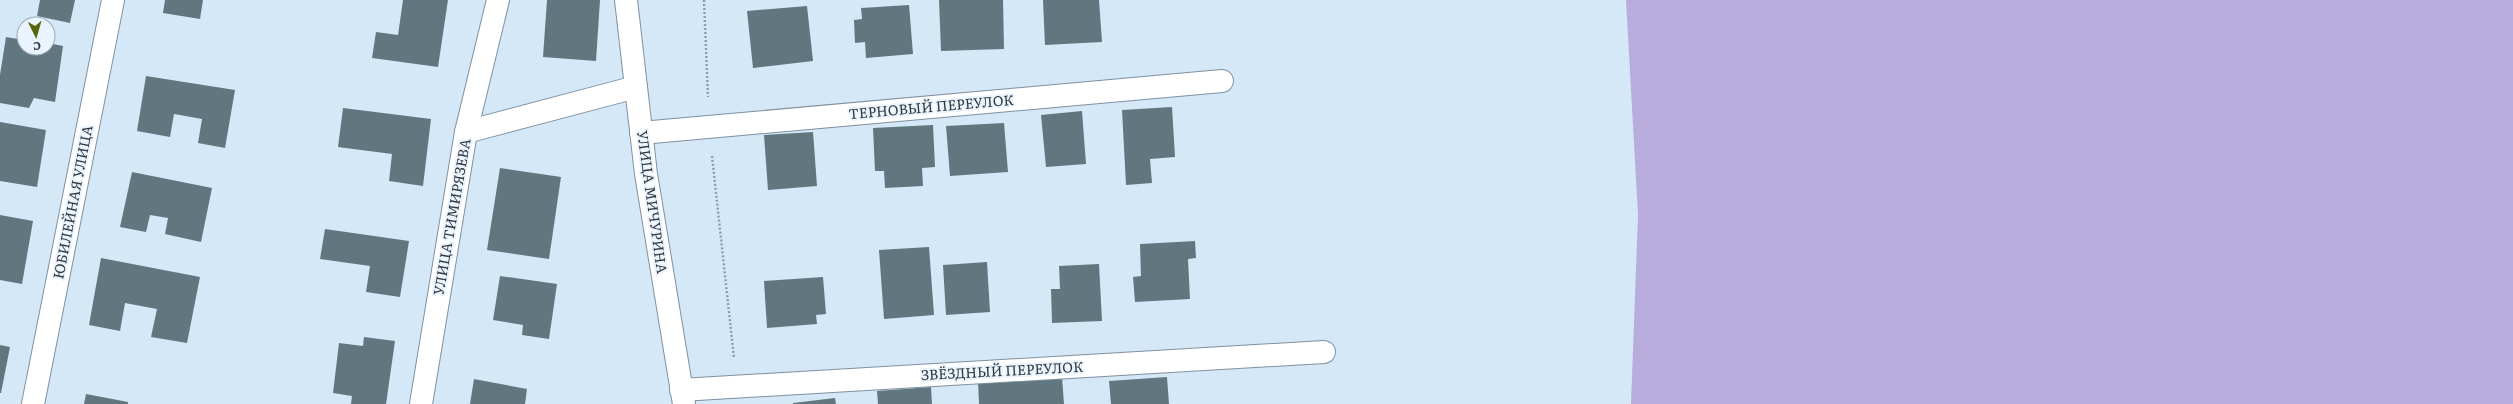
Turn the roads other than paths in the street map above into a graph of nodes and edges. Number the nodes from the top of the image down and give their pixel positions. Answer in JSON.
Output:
{"nodes":[{"id":1,"x":113,"y":0,"type":"edge"},
{"id":2,"x":498,"y":0,"type":"edge"},
{"id":3,"x":626,"y":0,"type":"edge"},
{"id":4,"x":1222,"y":82,"type":"dead end"},
{"id":5,"x":636,"y":87,"type":"junction"},
{"id":6,"x":466,"y":132,"type":"junction"},
{"id":7,"x":641,"y":133,"type":"junction"},
{"id":8,"x":1324,"y":352,"type":"dead end"},
{"id":9,"x":682,"y":397,"type":"edge"},
{"id":10,"x":33,"y":404,"type":"edge"},
{"id":11,"x":421,"y":404,"type":"edge"}],
"edges":[{"from":1,"to":10,"type":"street","name":"ЮБИЛЕЙНАЯ УЛИЦА"},
{"from":2,"to":6,"type":"street"},
{"from":3,"to":5,"type":"street","name":"УЛИЦА МИЧУРИНА"},
{"from":4,"to":7,"type":"street","name":"ТЕРНОВЫЙ ПЕРЕУЛОК"},
{"from":5,"to":6,"type":"street","name":"УЛИЦА ТИМИРЯЗЕВА"},
{"from":5,"to":7,"type":"street","name":"УЛИЦА МИЧУРИНА"},
{"from":6,"to":11,"type":"street","name":"УЛИЦА ТИМИРЯЗЕВА"},
{"from":7,"to":9,"type":"street","name":"УЛИЦА МИЧУРИНА"},
{"from":8,"to":9,"type":"street","name":"ЗВЁЗДНЫЙ ПЕРЕУЛОК"}]}
